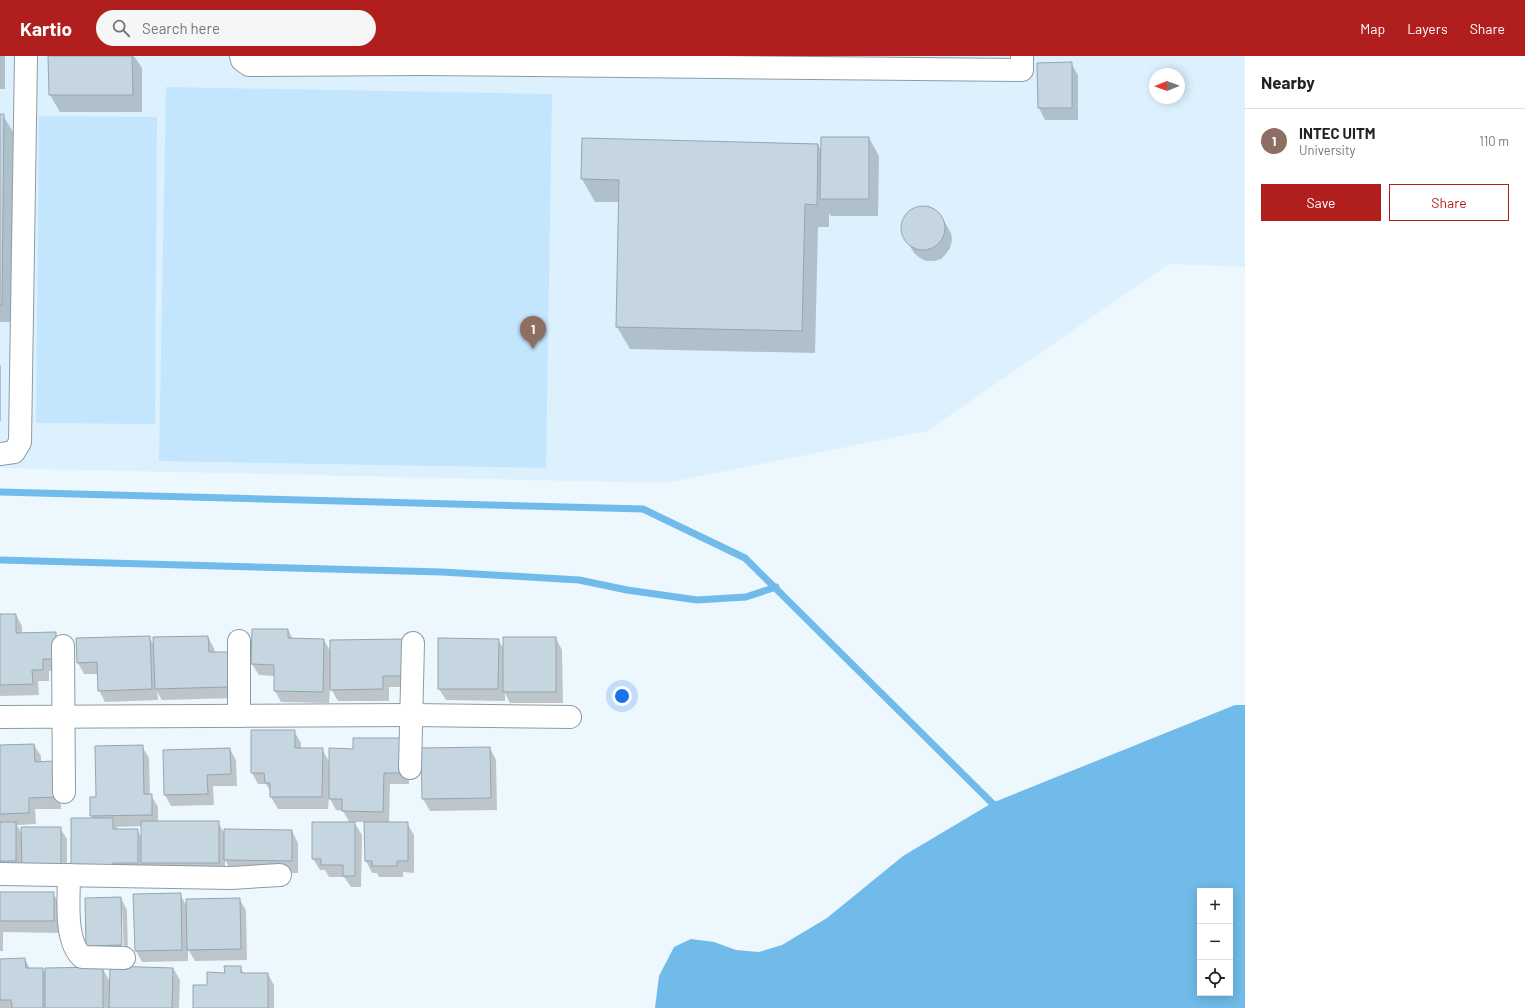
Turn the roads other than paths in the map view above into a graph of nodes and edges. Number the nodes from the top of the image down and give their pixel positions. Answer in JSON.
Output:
{"nodes":[{"id":1,"x":26,"y":56,"type":"edge"},
{"id":2,"x":1022,"y":56,"type":"edge"},
{"id":3,"x":245,"y":61,"type":"edge"},
{"id":4,"x":0,"y":454,"type":"edge"},
{"id":5,"x":239,"y":641,"type":"dead end"},
{"id":6,"x":413,"y":643,"type":"dead end"},
{"id":7,"x":63,"y":646,"type":"dead end"},
{"id":8,"x":63,"y":716,"type":"junction"},
{"id":9,"x":239,"y":716,"type":"junction"},
{"id":10,"x":412,"y":716,"type":"junction"},
{"id":11,"x":0,"y":717,"type":"edge"},
{"id":12,"x":570,"y":717,"type":"dead end"},
{"id":13,"x":410,"y":768,"type":"dead end"},
{"id":14,"x":64,"y":792,"type":"dead end"},
{"id":15,"x":0,"y":874,"type":"edge"},
{"id":16,"x":69,"y":874,"type":"junction"},
{"id":17,"x":280,"y":875,"type":"dead end"},
{"id":18,"x":124,"y":958,"type":"dead end"}],
"edges":[{"from":1,"to":4,"type":"street"},
{"from":2,"to":3,"type":"street"},
{"from":5,"to":9,"type":"street"},
{"from":6,"to":10,"type":"street"},
{"from":7,"to":8,"type":"street"},
{"from":8,"to":9,"type":"street"},
{"from":8,"to":11,"type":"street"},
{"from":8,"to":14,"type":"street"},
{"from":9,"to":10,"type":"street"},
{"from":10,"to":12,"type":"street"},
{"from":10,"to":13,"type":"street"},
{"from":15,"to":16,"type":"street"},
{"from":16,"to":17,"type":"street"},
{"from":16,"to":18,"type":"street"}]}
